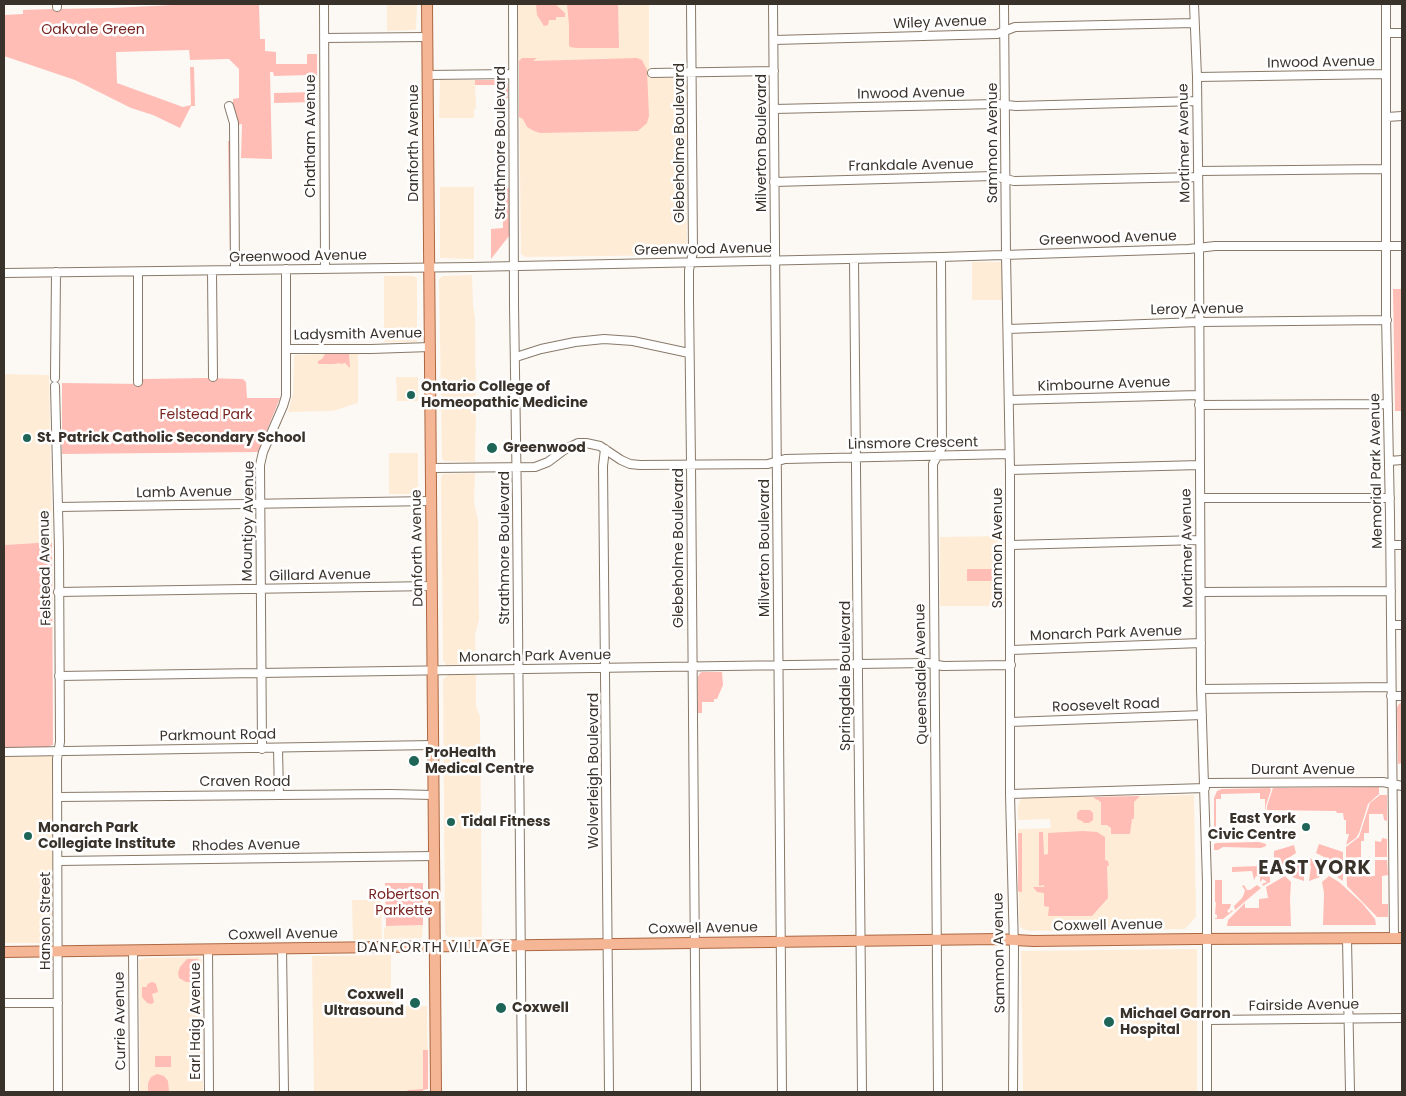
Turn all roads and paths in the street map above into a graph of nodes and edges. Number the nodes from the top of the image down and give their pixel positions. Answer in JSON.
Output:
{"nodes":[{"id":1,"x":324,"y":4,"type":"edge"},
{"id":2,"x":427,"y":4,"type":"edge"},
{"id":3,"x":513,"y":4,"type":"edge"},
{"id":4,"x":691,"y":4,"type":"edge"},
{"id":5,"x":773,"y":4,"type":"edge"},
{"id":6,"x":1004,"y":4,"type":"edge"},
{"id":7,"x":1194,"y":4,"type":"edge"},
{"id":8,"x":1386,"y":4,"type":"edge"},
{"id":9,"x":1194,"y":23,"type":"junction"},
{"id":10,"x":1005,"y":31,"type":"junction"},
{"id":11,"x":1386,"y":33,"type":"junction"},
{"id":12,"x":1402,"y":33,"type":"edge"},
{"id":13,"x":427,"y":37,"type":"junction"},
{"id":14,"x":324,"y":38,"type":"junction"},
{"id":15,"x":774,"y":40,"type":"junction"},
{"id":16,"x":692,"y":72,"type":"junction"},
{"id":17,"x":774,"y":72,"type":"junction"},
{"id":18,"x":652,"y":73,"type":"dead end"},
{"id":19,"x":428,"y":74,"type":"junction"},
{"id":20,"x":513,"y":74,"type":"junction"},
{"id":21,"x":1386,"y":74,"type":"junction"},
{"id":22,"x":1197,"y":77,"type":"junction"},
{"id":23,"x":1197,"y":101,"type":"junction"},
{"id":24,"x":1006,"y":105,"type":"junction"},
{"id":25,"x":229,"y":106,"type":"dead end"},
{"id":26,"x":774,"y":109,"type":"junction"},
{"id":27,"x":1387,"y":116,"type":"junction"},
{"id":28,"x":1402,"y":116,"type":"edge"},
{"id":29,"x":1386,"y":169,"type":"junction"},
{"id":30,"x":1198,"y":174,"type":"junction"},
{"id":31,"x":1006,"y":179,"type":"junction"},
{"id":32,"x":774,"y":182,"type":"junction"},
{"id":33,"x":1402,"y":246,"type":"edge"},
{"id":34,"x":1386,"y":247,"type":"junction"},
{"id":35,"x":1199,"y":248,"type":"junction"},
{"id":36,"x":1006,"y":255,"type":"junction"},
{"id":37,"x":941,"y":257,"type":"junction"},
{"id":38,"x":854,"y":259,"type":"junction"},
{"id":39,"x":775,"y":261,"type":"junction"},
{"id":40,"x":690,"y":262,"type":"junction"},
{"id":41,"x":514,"y":266,"type":"junction"},
{"id":42,"x":429,"y":268,"type":"junction"},
{"id":43,"x":286,"y":269,"type":"junction"},
{"id":44,"x":325,"y":269,"type":"junction"},
{"id":45,"x":235,"y":270,"type":"junction"},
{"id":46,"x":212,"y":271,"type":"junction"},
{"id":47,"x":56,"y":272,"type":"junction"},
{"id":48,"x":138,"y":272,"type":"junction"},
{"id":49,"x":4,"y":273,"type":"edge"},
{"id":50,"x":1386,"y":320,"type":"junction"},
{"id":51,"x":1199,"y":322,"type":"junction"},
{"id":52,"x":1008,"y":329,"type":"junction"},
{"id":53,"x":430,"y":347,"type":"junction"},
{"id":54,"x":287,"y":349,"type":"junction"},
{"id":55,"x":689,"y":353,"type":"junction"},
{"id":56,"x":516,"y":358,"type":"junction"},
{"id":57,"x":212,"y":377,"type":"dead end"},
{"id":58,"x":138,"y":382,"type":"dead end"},
{"id":59,"x":1199,"y":395,"type":"junction"},
{"id":60,"x":1009,"y":400,"type":"junction"},
{"id":61,"x":1388,"y":404,"type":"junction"},
{"id":62,"x":1199,"y":405,"type":"junction"},
{"id":63,"x":605,"y":449,"type":"junction"},
{"id":64,"x":1009,"y":454,"type":"junction"},
{"id":65,"x":938,"y":455,"type":"junction"},
{"id":66,"x":856,"y":457,"type":"junction"},
{"id":67,"x":1402,"y":460,"type":"edge"},
{"id":68,"x":777,"y":461,"type":"junction"},
{"id":69,"x":1389,"y":461,"type":"junction"},
{"id":70,"x":691,"y":464,"type":"junction"},
{"id":71,"x":1200,"y":465,"type":"junction"},
{"id":72,"x":517,"y":467,"type":"junction"},
{"id":73,"x":431,"y":468,"type":"junction"},
{"id":74,"x":1010,"y":470,"type":"junction"},
{"id":75,"x":1200,"y":498,"type":"junction"},
{"id":76,"x":1390,"y":498,"type":"junction"},
{"id":77,"x":431,"y":501,"type":"junction"},
{"id":78,"x":260,"y":504,"type":"junction"},
{"id":79,"x":58,"y":507,"type":"junction"},
{"id":80,"x":1200,"y":540,"type":"junction"},
{"id":81,"x":1010,"y":545,"type":"junction"},
{"id":82,"x":1391,"y":545,"type":"junction"},
{"id":83,"x":1402,"y":545,"type":"edge"},
{"id":84,"x":432,"y":586,"type":"junction"},
{"id":85,"x":260,"y":590,"type":"junction"},
{"id":86,"x":1391,"y":591,"type":"junction"},
{"id":87,"x":58,"y":592,"type":"junction"},
{"id":88,"x":1201,"y":592,"type":"junction"},
{"id":89,"x":1391,"y":625,"type":"junction"},
{"id":90,"x":1402,"y":625,"type":"edge"},
{"id":91,"x":1201,"y":643,"type":"junction"},
{"id":92,"x":1011,"y":650,"type":"junction"},
{"id":93,"x":858,"y":664,"type":"junction"},
{"id":94,"x":778,"y":665,"type":"junction"},
{"id":95,"x":935,"y":665,"type":"junction"},
{"id":96,"x":1011,"y":665,"type":"junction"},
{"id":97,"x":692,"y":666,"type":"junction"},
{"id":98,"x":518,"y":668,"type":"junction"},
{"id":99,"x":606,"y":668,"type":"junction"},
{"id":100,"x":433,"y":671,"type":"junction"},
{"id":101,"x":261,"y":673,"type":"junction"},
{"id":102,"x":59,"y":676,"type":"junction"},
{"id":103,"x":1391,"y":687,"type":"junction"},
{"id":104,"x":1202,"y":689,"type":"junction"},
{"id":105,"x":1392,"y":696,"type":"junction"},
{"id":106,"x":1402,"y":696,"type":"edge"},
{"id":107,"x":1202,"y":715,"type":"junction"},
{"id":108,"x":1010,"y":722,"type":"junction"},
{"id":109,"x":433,"y":745,"type":"junction"},
{"id":110,"x":278,"y":748,"type":"junction"},
{"id":111,"x":262,"y":749,"type":"junction"},
{"id":112,"x":58,"y":750,"type":"junction"},
{"id":113,"x":4,"y":752,"type":"edge"},
{"id":114,"x":1392,"y":784,"type":"junction"},
{"id":115,"x":1204,"y":786,"type":"junction"},
{"id":116,"x":1402,"y":786,"type":"edge"},
{"id":117,"x":1010,"y":794,"type":"junction"},
{"id":118,"x":278,"y":795,"type":"junction"},
{"id":119,"x":434,"y":795,"type":"junction"},
{"id":120,"x":57,"y":797,"type":"junction"},
{"id":121,"x":434,"y":856,"type":"junction"},
{"id":122,"x":1393,"y":859,"type":"junction"},
{"id":123,"x":1402,"y":859,"type":"edge"},
{"id":124,"x":58,"y":861,"type":"junction"},
{"id":125,"x":1398,"y":938,"type":"edge"},
{"id":126,"x":1206,"y":939,"type":"junction"},
{"id":127,"x":1347,"y":939,"type":"junction"},
{"id":128,"x":860,"y":940,"type":"junction"},
{"id":129,"x":937,"y":940,"type":"junction"},
{"id":130,"x":1013,"y":940,"type":"junction"},
{"id":131,"x":781,"y":941,"type":"junction"},
{"id":132,"x":695,"y":942,"type":"junction"},
{"id":133,"x":608,"y":944,"type":"junction"},
{"id":134,"x":520,"y":945,"type":"junction"},
{"id":135,"x":435,"y":947,"type":"junction"},
{"id":136,"x":282,"y":948,"type":"junction"},
{"id":137,"x":133,"y":950,"type":"junction"},
{"id":138,"x":208,"y":950,"type":"junction"},
{"id":139,"x":58,"y":951,"type":"junction"},
{"id":140,"x":4,"y":952,"type":"edge"},
{"id":141,"x":4,"y":1003,"type":"edge"},
{"id":142,"x":58,"y":1003,"type":"junction"},
{"id":143,"x":1349,"y":1018,"type":"junction"},
{"id":144,"x":1402,"y":1018,"type":"edge"},
{"id":145,"x":1207,"y":1020,"type":"junction"},
{"id":146,"x":58,"y":1092,"type":"edge"},
{"id":147,"x":134,"y":1092,"type":"edge"},
{"id":148,"x":209,"y":1092,"type":"edge"},
{"id":149,"x":284,"y":1092,"type":"edge"},
{"id":150,"x":436,"y":1092,"type":"edge"},
{"id":151,"x":522,"y":1092,"type":"edge"},
{"id":152,"x":609,"y":1092,"type":"edge"},
{"id":153,"x":696,"y":1092,"type":"edge"},
{"id":154,"x":782,"y":1092,"type":"edge"},
{"id":155,"x":862,"y":1092,"type":"edge"},
{"id":156,"x":938,"y":1092,"type":"edge"},
{"id":157,"x":1013,"y":1092,"type":"edge"},
{"id":158,"x":1207,"y":1092,"type":"edge"},
{"id":159,"x":1350,"y":1092,"type":"edge"}],
"edges":[{"from":1,"to":14,"type":"street","name":"Chatham Avenue"},
{"from":2,"to":13,"type":"main road","name":"Danforth Avenue"},
{"from":3,"to":20,"type":"street","name":"Strathmore Boulevard"},
{"from":4,"to":16,"type":"street","name":"Glebeholme Boulevard"},
{"from":5,"to":15,"type":"street","name":"Milverton Boulevard"},
{"from":6,"to":10,"type":"street","name":"Sammon Avenue"},
{"from":7,"to":9,"type":"street","name":"Mortimer Avenue"},
{"from":8,"to":11,"type":"street","name":"Memorial Park Avenue"},
{"from":9,"to":10,"type":"street","name":"Wiley Avenue"},
{"from":9,"to":22,"type":"street","name":"Mortimer Avenue"},
{"from":10,"to":15,"type":"street","name":"Wiley Avenue"},
{"from":10,"to":24,"type":"street","name":"Sammon Avenue"},
{"from":11,"to":12,"type":"street"},
{"from":11,"to":21,"type":"street","name":"Memorial Park Avenue"},
{"from":13,"to":14,"type":"street"},
{"from":13,"to":19,"type":"main road","name":"Danforth Avenue"},
{"from":14,"to":44,"type":"street","name":"Chatham Avenue"},
{"from":15,"to":17,"type":"street","name":"Milverton Boulevard"},
{"from":16,"to":17,"type":"street"},
{"from":16,"to":18,"type":"street"},
{"from":16,"to":40,"type":"street","name":"Glebeholme Boulevard"},
{"from":17,"to":26,"type":"street","name":"Milverton Boulevard"},
{"from":19,"to":20,"type":"street"},
{"from":19,"to":42,"type":"main road","name":"Danforth Avenue"},
{"from":20,"to":41,"type":"street","name":"Strathmore Boulevard"},
{"from":21,"to":22,"type":"street","name":"Inwood Avenue"},
{"from":21,"to":27,"type":"street","name":"Memorial Park Avenue"},
{"from":22,"to":23,"type":"street","name":"Mortimer Avenue"},
{"from":23,"to":24,"type":"street","name":"Inwood Avenue"},
{"from":23,"to":30,"type":"street","name":"Mortimer Avenue"},
{"from":24,"to":26,"type":"street","name":"Inwood Avenue"},
{"from":24,"to":31,"type":"street","name":"Sammon Avenue"},
{"from":25,"to":45,"type":"street"},
{"from":26,"to":32,"type":"street","name":"Milverton Boulevard"},
{"from":27,"to":28,"type":"street"},
{"from":27,"to":29,"type":"street","name":"Memorial Park Avenue"},
{"from":29,"to":30,"type":"street","name":"Frankdale Avenue"},
{"from":29,"to":34,"type":"street","name":"Memorial Park Avenue"},
{"from":30,"to":31,"type":"street","name":"Frankdale Avenue"},
{"from":30,"to":35,"type":"street","name":"Mortimer Avenue"},
{"from":31,"to":32,"type":"street","name":"Frankdale Avenue"},
{"from":31,"to":36,"type":"street","name":"Sammon Avenue"},
{"from":32,"to":39,"type":"street","name":"Milverton Boulevard"},
{"from":33,"to":34,"type":"street","name":"Greenwood Avenue"},
{"from":34,"to":35,"type":"street","name":"Greenwood Avenue"},
{"from":34,"to":50,"type":"street","name":"Memorial Park Avenue"},
{"from":35,"to":36,"type":"street","name":"Greenwood Avenue"},
{"from":35,"to":51,"type":"street","name":"Mortimer Avenue"},
{"from":36,"to":37,"type":"street","name":"Greenwood Avenue"},
{"from":36,"to":52,"type":"street","name":"Sammon Avenue"},
{"from":37,"to":38,"type":"street","name":"Greenwood Avenue"},
{"from":37,"to":65,"type":"street","name":"Queensdale Avenue"},
{"from":38,"to":39,"type":"street","name":"Greenwood Avenue"},
{"from":38,"to":66,"type":"street","name":"Springdale Boulevard"},
{"from":39,"to":40,"type":"street","name":"Greenwood Avenue"},
{"from":39,"to":68,"type":"street","name":"Milverton Boulevard"},
{"from":40,"to":41,"type":"street","name":"Greenwood Avenue"},
{"from":40,"to":55,"type":"street","name":"Glebeholme Boulevard"},
{"from":41,"to":42,"type":"street","name":"Greenwood Avenue"},
{"from":41,"to":56,"type":"street","name":"Strathmore Boulevard"},
{"from":42,"to":44,"type":"street","name":"Greenwood Avenue"},
{"from":42,"to":53,"type":"main road","name":"Danforth Avenue"},
{"from":43,"to":44,"type":"street","name":"Greenwood Avenue"},
{"from":43,"to":45,"type":"street","name":"Greenwood Avenue"},
{"from":43,"to":54,"type":"street","name":"Mountjoy Avenue"},
{"from":45,"to":46,"type":"street","name":"Greenwood Avenue"},
{"from":46,"to":48,"type":"street","name":"Greenwood Avenue"},
{"from":46,"to":57,"type":"street"},
{"from":47,"to":48,"type":"street","name":"Greenwood Avenue"},
{"from":47,"to":49,"type":"street","name":"Greenwood Avenue"},
{"from":47,"to":79,"type":"street","name":"Felstead Avenue"},
{"from":48,"to":58,"type":"street"},
{"from":50,"to":51,"type":"street","name":"Leroy Avenue"},
{"from":50,"to":61,"type":"street","name":"Memorial Park Avenue"},
{"from":51,"to":52,"type":"street","name":"Leroy Avenue"},
{"from":51,"to":59,"type":"street","name":"Mortimer Avenue"},
{"from":52,"to":60,"type":"street","name":"Sammon Avenue"},
{"from":53,"to":54,"type":"street","name":"Ladysmith Avenue"},
{"from":53,"to":73,"type":"main road","name":"Danforth Avenue"},
{"from":54,"to":78,"type":"street","name":"Mountjoy Avenue"},
{"from":55,"to":56,"type":"street"},
{"from":55,"to":70,"type":"street","name":"Glebeholme Boulevard"},
{"from":56,"to":72,"type":"street","name":"Strathmore Boulevard"},
{"from":59,"to":60,"type":"street","name":"Kimbourne Avenue"},
{"from":59,"to":62,"type":"street","name":"Mortimer Avenue"},
{"from":60,"to":64,"type":"street","name":"Sammon Avenue"},
{"from":61,"to":62,"type":"street"},
{"from":61,"to":69,"type":"street","name":"Memorial Park Avenue"},
{"from":62,"to":71,"type":"street","name":"Mortimer Avenue"},
{"from":63,"to":70,"type":"street","name":"Linsmore Crescent"},
{"from":63,"to":72,"type":"street","name":"Linsmore Crescent"},
{"from":63,"to":99,"type":"street","name":"Wolverleigh Boulevard"},
{"from":64,"to":65,"type":"street","name":"Linsmore Crescent"},
{"from":64,"to":74,"type":"street","name":"Sammon Avenue"},
{"from":65,"to":66,"type":"street","name":"Linsmore Crescent"},
{"from":65,"to":95,"type":"street","name":"Queensdale Avenue"},
{"from":66,"to":68,"type":"street","name":"Linsmore Crescent"},
{"from":66,"to":93,"type":"street","name":"Springdale Boulevard"},
{"from":67,"to":69,"type":"street"},
{"from":68,"to":70,"type":"street","name":"Linsmore Crescent"},
{"from":68,"to":94,"type":"street","name":"Milverton Boulevard"},
{"from":69,"to":76,"type":"street","name":"Memorial Park Avenue"},
{"from":70,"to":97,"type":"street","name":"Glebeholme Boulevard"},
{"from":71,"to":74,"type":"street"},
{"from":71,"to":75,"type":"street","name":"Mortimer Avenue"},
{"from":72,"to":73,"type":"street","name":"Linsmore Crescent"},
{"from":72,"to":98,"type":"street","name":"Strathmore Boulevard"},
{"from":73,"to":77,"type":"main road","name":"Danforth Avenue"},
{"from":74,"to":81,"type":"street","name":"Sammon Avenue"},
{"from":75,"to":76,"type":"street"},
{"from":75,"to":80,"type":"street","name":"Mortimer Avenue"},
{"from":76,"to":82,"type":"street","name":"Memorial Park Avenue"},
{"from":77,"to":78,"type":"street","name":"Lamb Avenue"},
{"from":77,"to":84,"type":"main road","name":"Danforth Avenue"},
{"from":78,"to":79,"type":"street","name":"Lamb Avenue"},
{"from":78,"to":85,"type":"street","name":"Mountjoy Avenue"},
{"from":79,"to":87,"type":"street","name":"Felstead Avenue"},
{"from":80,"to":81,"type":"street"},
{"from":80,"to":88,"type":"street","name":"Mortimer Avenue"},
{"from":81,"to":92,"type":"street","name":"Sammon Avenue"},
{"from":82,"to":83,"type":"street"},
{"from":82,"to":86,"type":"street","name":"Memorial Park Avenue"},
{"from":84,"to":85,"type":"street","name":"Gillard Avenue"},
{"from":84,"to":100,"type":"main road","name":"Danforth Avenue"},
{"from":85,"to":87,"type":"street","name":"Gillard Avenue"},
{"from":85,"to":101,"type":"street","name":"Mountjoy Avenue"},
{"from":86,"to":88,"type":"street"},
{"from":86,"to":89,"type":"street","name":"Memorial Park Avenue"},
{"from":87,"to":102,"type":"street","name":"Felstead Avenue"},
{"from":88,"to":91,"type":"street","name":"Mortimer Avenue"},
{"from":89,"to":90,"type":"street"},
{"from":89,"to":103,"type":"street","name":"Memorial Park Avenue"},
{"from":91,"to":92,"type":"street","name":"Monarch Park Avenue"},
{"from":91,"to":104,"type":"street","name":"Mortimer Avenue"},
{"from":92,"to":96,"type":"street","name":"Sammon Avenue"},
{"from":93,"to":94,"type":"street","name":"Monarch Park Avenue"},
{"from":93,"to":95,"type":"street","name":"Monarch Park Avenue"},
{"from":93,"to":128,"type":"street","name":"Springdale Boulevard"},
{"from":94,"to":97,"type":"street","name":"Monarch Park Avenue"},
{"from":94,"to":131,"type":"street","name":"Milverton Boulevard"},
{"from":95,"to":96,"type":"street","name":"Monarch Park Avenue"},
{"from":95,"to":129,"type":"street","name":"Queensdale Avenue"},
{"from":96,"to":108,"type":"street","name":"Sammon Avenue"},
{"from":97,"to":99,"type":"street","name":"Monarch Park Avenue"},
{"from":97,"to":132,"type":"street","name":"Glebeholme Boulevard"},
{"from":98,"to":99,"type":"street","name":"Monarch Park Avenue"},
{"from":98,"to":100,"type":"street","name":"Monarch Park Avenue"},
{"from":98,"to":134,"type":"street","name":"Strathmore Boulevard"},
{"from":99,"to":133,"type":"street","name":"Wolverleigh Boulevard"},
{"from":100,"to":101,"type":"street","name":"Monarch Park Avenue"},
{"from":100,"to":109,"type":"main road","name":"Danforth Avenue"},
{"from":101,"to":102,"type":"street","name":"Monarch Park Avenue"},
{"from":101,"to":111,"type":"street","name":"Mountjoy Avenue"},
{"from":102,"to":112,"type":"street","name":"Felstead Avenue"},
{"from":103,"to":104,"type":"street"},
{"from":103,"to":105,"type":"street","name":"Memorial Park Avenue"},
{"from":104,"to":107,"type":"street","name":"Mortimer Avenue"},
{"from":105,"to":106,"type":"street"},
{"from":105,"to":114,"type":"street","name":"Memorial Park Avenue"},
{"from":107,"to":108,"type":"street","name":"Roosevelt Road"},
{"from":107,"to":115,"type":"street","name":"Mortimer Avenue"},
{"from":108,"to":117,"type":"street","name":"Sammon Avenue"},
{"from":109,"to":110,"type":"street","name":"Parkmount Road"},
{"from":109,"to":119,"type":"main road","name":"Danforth Avenue"},
{"from":110,"to":111,"type":"street","name":"Parkmount Road"},
{"from":110,"to":118,"type":"street"},
{"from":111,"to":112,"type":"street","name":"Parkmount Road"},
{"from":112,"to":113,"type":"street","name":"Parkmount Road"},
{"from":112,"to":120,"type":"street","name":"Hanson Street"},
{"from":114,"to":115,"type":"street","name":"Durant Avenue"},
{"from":114,"to":116,"type":"street","name":"Durant Avenue"},
{"from":114,"to":122,"type":"street","name":"Memorial Park Avenue"},
{"from":115,"to":117,"type":"street","name":"Durant Avenue"},
{"from":115,"to":126,"type":"street","name":"Mortimer Avenue"},
{"from":117,"to":130,"type":"street","name":"Sammon Avenue"},
{"from":118,"to":119,"type":"street","name":"Craven Road"},
{"from":118,"to":120,"type":"street","name":"Craven Road"},
{"from":119,"to":121,"type":"main road","name":"Danforth Avenue"},
{"from":120,"to":124,"type":"street","name":"Hanson Street"},
{"from":121,"to":124,"type":"street","name":"Rhodes Avenue"},
{"from":121,"to":135,"type":"main road","name":"Danforth Avenue"},
{"from":122,"to":123,"type":"street"},
{"from":122,"to":125,"type":"street","name":"Memorial Park Avenue"},
{"from":124,"to":139,"type":"street","name":"Hanson Street"},
{"from":125,"to":127,"type":"main road","name":"Coxwell Avenue"},
{"from":126,"to":127,"type":"main road","name":"Coxwell Avenue"},
{"from":126,"to":130,"type":"main road","name":"Coxwell Avenue"},
{"from":126,"to":145,"type":"street","name":"Mortimer Avenue"},
{"from":127,"to":143,"type":"street"},
{"from":128,"to":129,"type":"main road","name":"Coxwell Avenue"},
{"from":128,"to":131,"type":"main road","name":"Coxwell Avenue"},
{"from":128,"to":155,"type":"street","name":"Springdale Boulevard"},
{"from":129,"to":130,"type":"main road","name":"Coxwell Avenue"},
{"from":129,"to":156,"type":"street","name":"Queensdale Avenue"},
{"from":130,"to":157,"type":"street","name":"Sammon Avenue"},
{"from":131,"to":132,"type":"main road","name":"Coxwell Avenue"},
{"from":131,"to":154,"type":"street","name":"Milverton Boulevard"},
{"from":132,"to":133,"type":"main road","name":"Coxwell Avenue"},
{"from":132,"to":153,"type":"street","name":"Glebeholme Boulevard"},
{"from":133,"to":134,"type":"main road","name":"Coxwell Avenue"},
{"from":133,"to":152,"type":"street","name":"Wolverleigh Boulevard"},
{"from":134,"to":135,"type":"main road","name":"Coxwell Avenue"},
{"from":134,"to":151,"type":"street","name":"Strathmore Boulevard"},
{"from":135,"to":136,"type":"main road","name":"Coxwell Avenue"},
{"from":135,"to":150,"type":"main road","name":"Danforth Avenue"},
{"from":136,"to":138,"type":"main road","name":"Coxwell Avenue"},
{"from":136,"to":149,"type":"street"},
{"from":137,"to":138,"type":"main road","name":"Coxwell Avenue"},
{"from":137,"to":139,"type":"main road","name":"Coxwell Avenue"},
{"from":137,"to":147,"type":"street","name":"Currie Avenue"},
{"from":138,"to":148,"type":"street","name":"Earl Haig Avenue"},
{"from":139,"to":140,"type":"main road","name":"Coxwell Avenue"},
{"from":139,"to":142,"type":"street","name":"Hanson Street"},
{"from":141,"to":142,"type":"street"},
{"from":142,"to":146,"type":"street","name":"Hanson Street"},
{"from":143,"to":144,"type":"street","name":"Fairside Avenue"},
{"from":143,"to":145,"type":"street","name":"Fairside Avenue"},
{"from":143,"to":159,"type":"street"},
{"from":145,"to":158,"type":"street","name":"Mortimer Avenue"}]}
